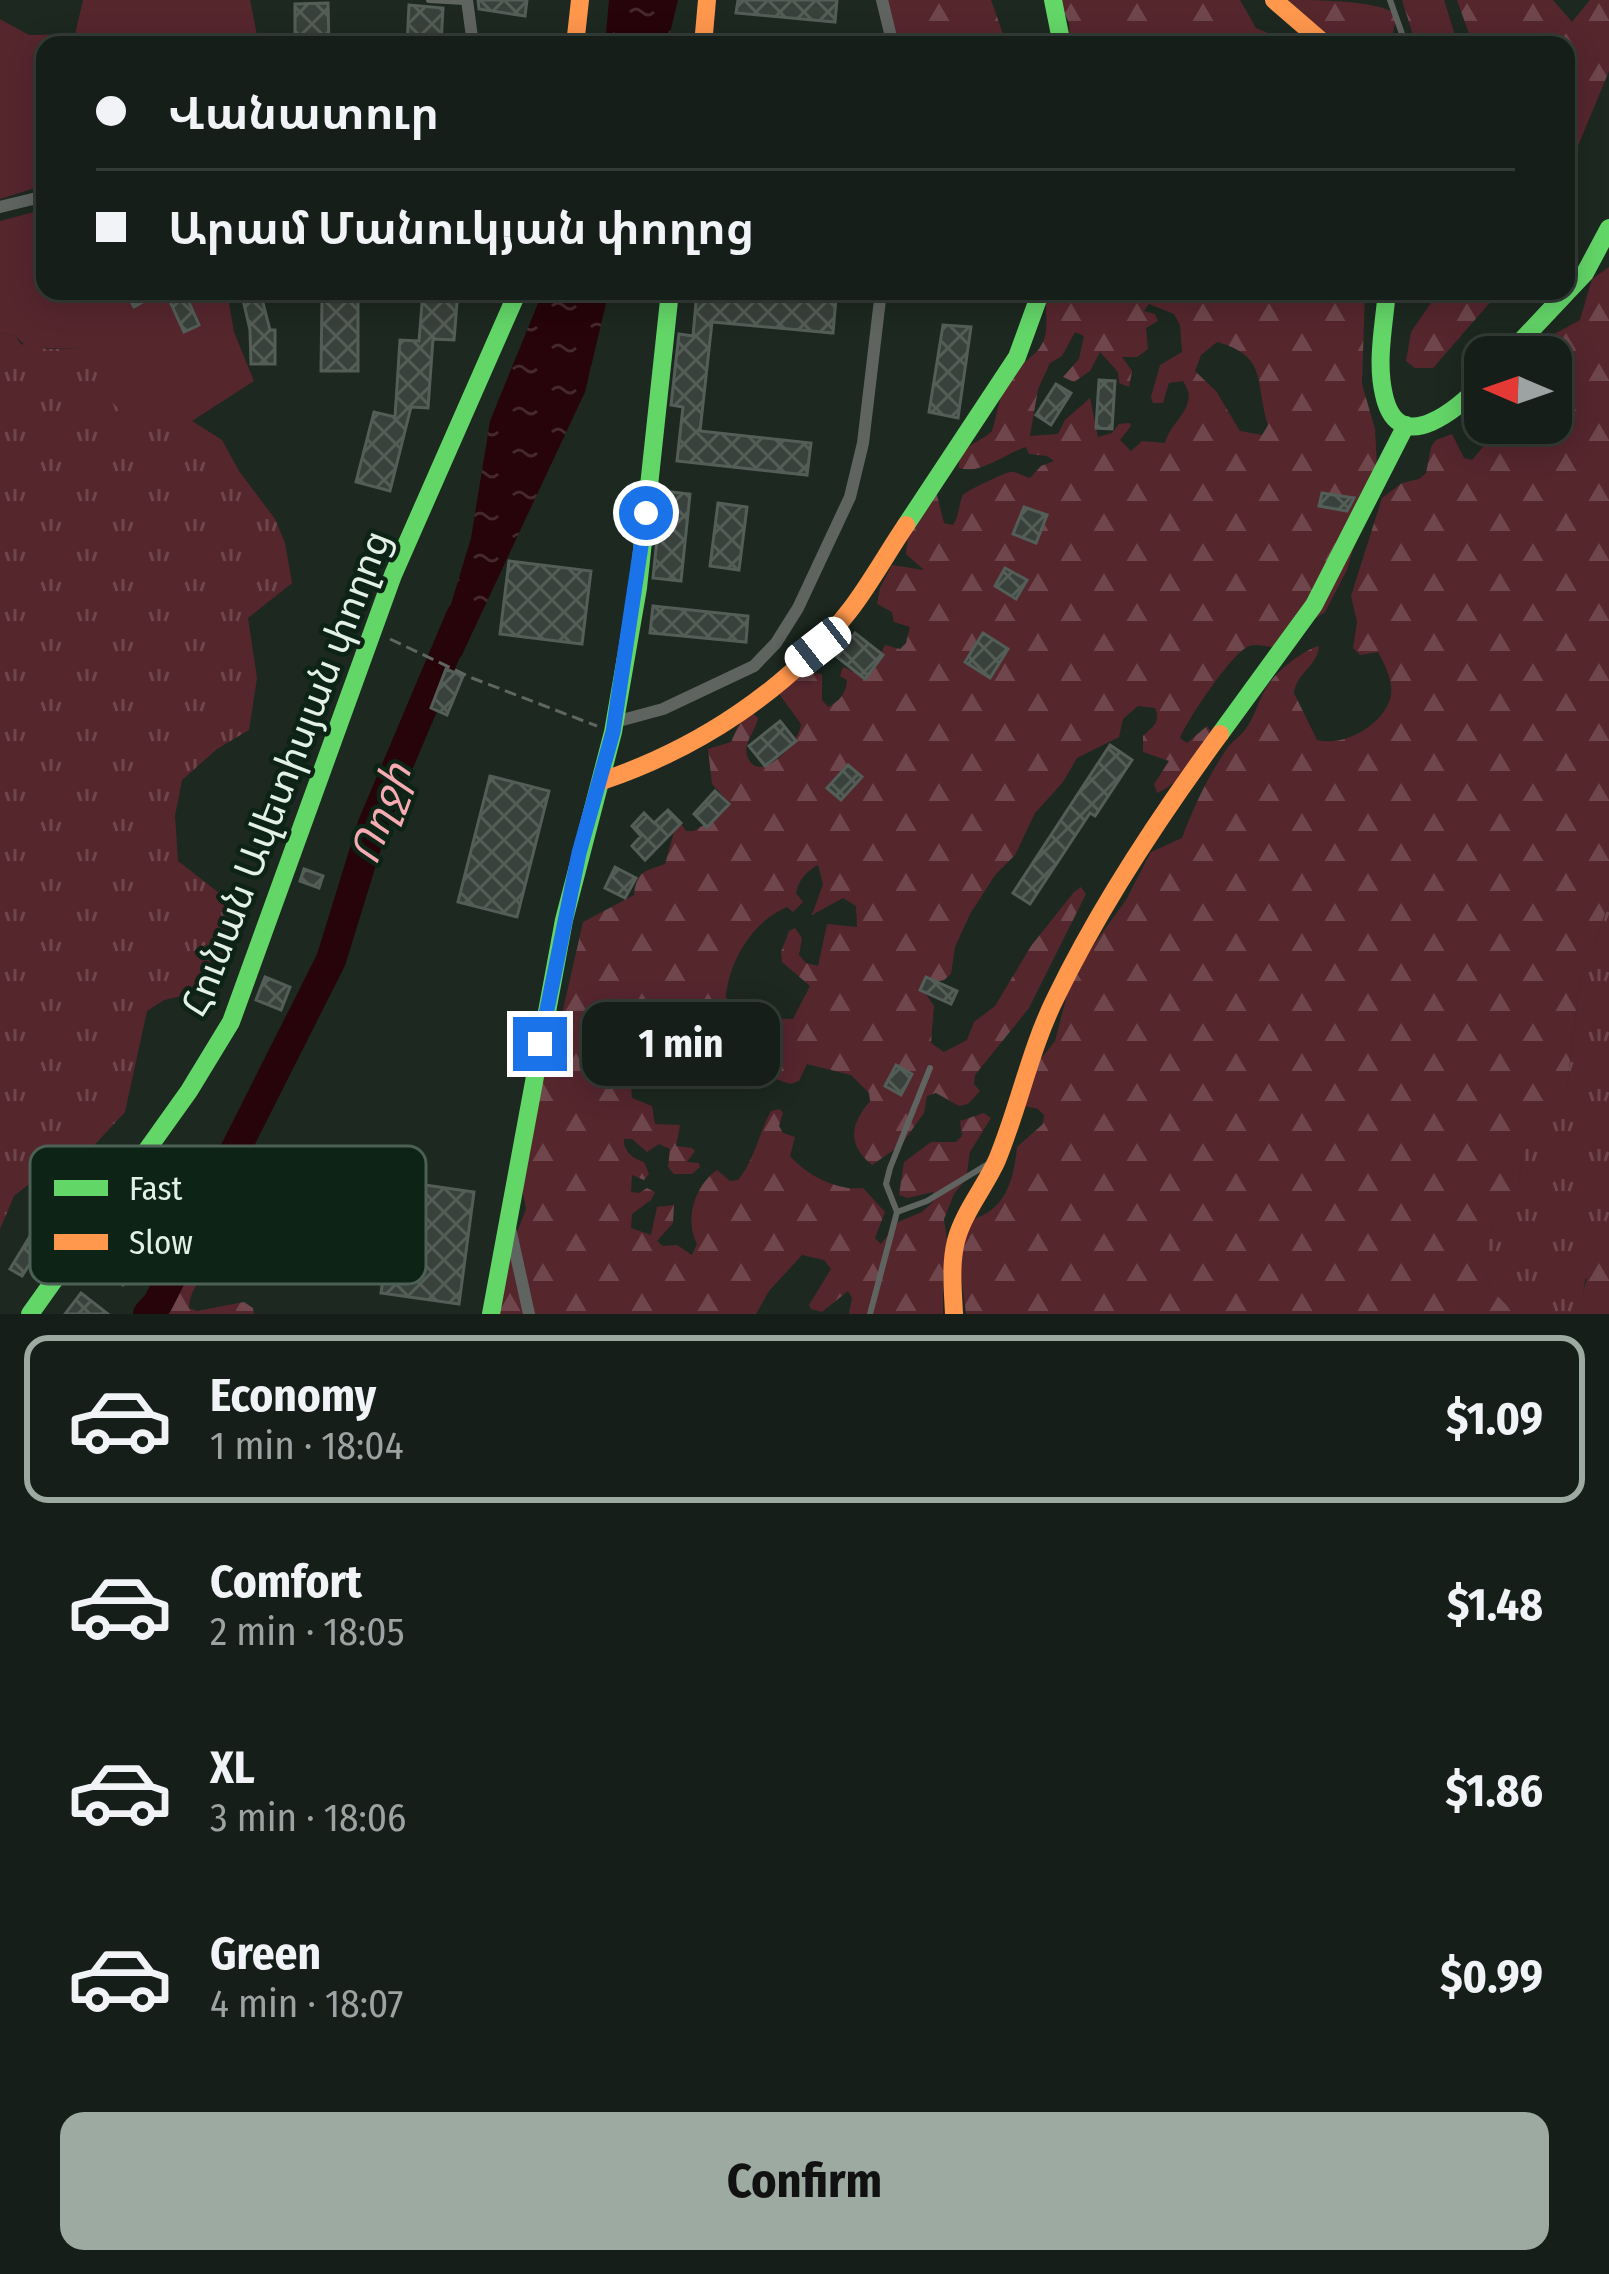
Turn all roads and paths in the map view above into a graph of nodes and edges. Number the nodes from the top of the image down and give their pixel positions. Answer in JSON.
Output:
{"nodes":[{"id":1,"x":429,"y":0,"type":"edge"},
{"id":2,"x":580,"y":0,"type":"edge"},
{"id":3,"x":707,"y":0,"type":"edge"},
{"id":4,"x":882,"y":0,"type":"edge"},
{"id":5,"x":1053,"y":0,"type":"edge"},
{"id":6,"x":1274,"y":0,"type":"edge"},
{"id":7,"x":1390,"y":0,"type":"edge"},
{"id":8,"x":467,"y":1,"type":"edge"},
{"id":9,"x":475,"y":36,"type":"edge"},
{"id":10,"x":576,"y":36,"type":"edge"},
{"id":11,"x":704,"y":36,"type":"edge"},
{"id":12,"x":891,"y":36,"type":"edge"},
{"id":13,"x":1060,"y":36,"type":"edge"},
{"id":14,"x":1316,"y":36,"type":"edge"},
{"id":15,"x":1403,"y":36,"type":"edge"},
{"id":16,"x":36,"y":198,"type":"edge"},
{"id":17,"x":0,"y":207,"type":"edge"},
{"id":18,"x":1609,"y":228,"type":"edge"},
{"id":19,"x":1575,"y":284,"type":"edge"},
{"id":20,"x":514,"y":300,"type":"edge"},
{"id":21,"x":669,"y":300,"type":"edge"},
{"id":22,"x":880,"y":300,"type":"edge"},
{"id":23,"x":1038,"y":300,"type":"edge"},
{"id":24,"x":1388,"y":300,"type":"edge"},
{"id":25,"x":1560,"y":300,"type":"edge"},
{"id":26,"x":1526,"y":336,"type":"edge"},
{"id":27,"x":1464,"y":402,"type":"edge"},
{"id":28,"x":1406,"y":424,"type":"junction"},
{"id":29,"x":389,"y":638,"type":"dead end"},
{"id":30,"x":614,"y":727,"type":"junction"},
{"id":31,"x":602,"y":781,"type":"junction"},
{"id":32,"x":931,"y":1068,"type":"dead end"},
{"id":33,"x":150,"y":1146,"type":"edge"},
{"id":34,"x":997,"y":1159,"type":"junction"},
{"id":35,"x":897,"y":1212,"type":"junction"},
{"id":36,"x":508,"y":1221,"type":"junction"},
{"id":37,"x":51,"y":1284,"type":"edge"},
{"id":38,"x":30,"y":1314,"type":"edge"},
{"id":39,"x":491,"y":1314,"type":"edge"},
{"id":40,"x":529,"y":1314,"type":"edge"},
{"id":41,"x":870,"y":1314,"type":"edge"},
{"id":42,"x":954,"y":1314,"type":"edge"}],
"edges":[{"from":1,"to":8,"type":"lane"},
{"from":2,"to":10,"type":"main road"},
{"from":3,"to":11,"type":"main road"},
{"from":4,"to":12,"type":"street"},
{"from":5,"to":13,"type":"main road"},
{"from":6,"to":14,"type":"main road"},
{"from":7,"to":15,"type":"lane"},
{"from":8,"to":9,"type":"street"},
{"from":16,"to":17,"type":"street"},
{"from":18,"to":19,"type":"main road"},
{"from":20,"to":33,"type":"main road","name":"Հունան Ավետիսյան փողոց"},
{"from":21,"to":30,"type":"main road"},
{"from":22,"to":30,"type":"street"},
{"from":23,"to":31,"type":"main road"},
{"from":24,"to":28,"type":"main road"},
{"from":25,"to":26,"type":"main road"},
{"from":27,"to":28,"type":"main road"},
{"from":28,"to":34,"type":"main road"},
{"from":29,"to":30,"type":"path"},
{"from":30,"to":31,"type":"main road"},
{"from":31,"to":36,"type":"main road"},
{"from":32,"to":35,"type":"lane"},
{"from":34,"to":35,"type":"lane"},
{"from":34,"to":42,"type":"main road"},
{"from":35,"to":41,"type":"lane"},
{"from":36,"to":39,"type":"main road"},
{"from":36,"to":40,"type":"street"},
{"from":37,"to":38,"type":"main road","name":"Հունան Ավետիսյան փողոց"}]}
